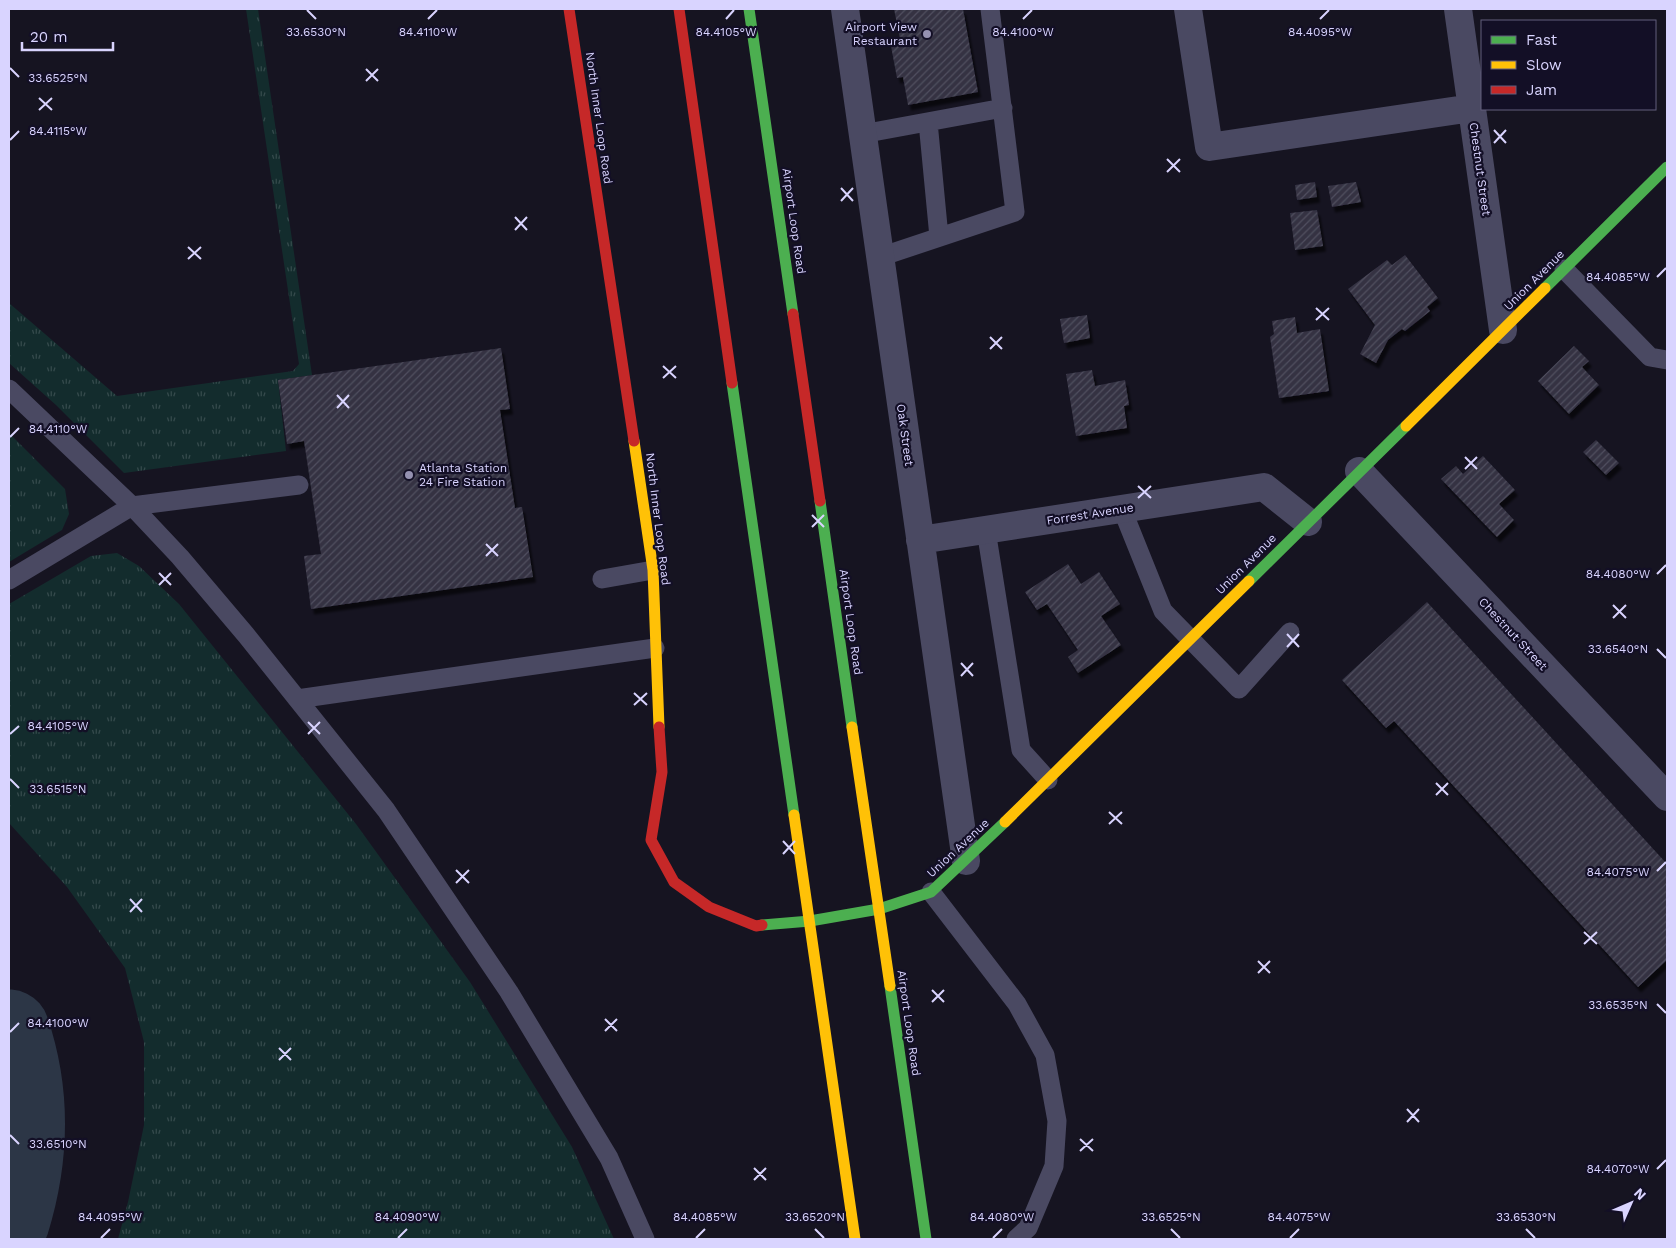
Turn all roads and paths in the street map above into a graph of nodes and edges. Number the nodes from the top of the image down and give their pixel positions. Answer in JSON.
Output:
{"nodes":[{"id":1,"x":569,"y":9,"type":"edge"},
{"id":2,"x":679,"y":9,"type":"edge"},
{"id":3,"x":749,"y":9,"type":"edge"},
{"id":4,"x":844,"y":9,"type":"edge"},
{"id":5,"x":990,"y":9,"type":"edge"},
{"id":6,"x":1188,"y":9,"type":"edge"},
{"id":7,"x":1458,"y":9,"type":"edge"},
{"id":8,"x":1003,"y":108,"type":"junction"},
{"id":9,"x":1472,"y":108,"type":"junction"},
{"id":10,"x":928,"y":122,"type":"junction"},
{"id":11,"x":862,"y":134,"type":"junction"},
{"id":12,"x":1667,"y":167,"type":"edge"},
{"id":13,"x":939,"y":238,"type":"junction"},
{"id":14,"x":880,"y":257,"type":"junction"},
{"id":15,"x":1564,"y":269,"type":"junction"},
{"id":16,"x":1503,"y":330,"type":"junction"},
{"id":17,"x":1667,"y":360,"type":"edge"},
{"id":18,"x":9,"y":389,"type":"edge"},
{"id":19,"x":1360,"y":471,"type":"junction"},
{"id":20,"x":299,"y":485,"type":"dead end"},
{"id":21,"x":132,"y":506,"type":"junction"},
{"id":22,"x":1122,"y":509,"type":"junction"},
{"id":23,"x":1308,"y":522,"type":"junction"},
{"id":24,"x":986,"y":530,"type":"junction"},
{"id":25,"x":920,"y":540,"type":"junction"},
{"id":26,"x":653,"y":570,"type":"junction"},
{"id":27,"x":602,"y":579,"type":"dead end"},
{"id":28,"x":9,"y":580,"type":"edge"},
{"id":29,"x":1290,"y":632,"type":"dead end"},
{"id":30,"x":1192,"y":638,"type":"junction"},
{"id":31,"x":655,"y":648,"type":"junction"},
{"id":32,"x":297,"y":699,"type":"junction"},
{"id":33,"x":1048,"y":780,"type":"junction"},
{"id":34,"x":1667,"y":797,"type":"edge"},
{"id":35,"x":966,"y":861,"type":"junction"},
{"id":36,"x":931,"y":892,"type":"junction"},
{"id":37,"x":879,"y":909,"type":"junction"},
{"id":38,"x":810,"y":921,"type":"junction"},
{"id":39,"x":645,"y":1239,"type":"edge"},
{"id":40,"x":855,"y":1239,"type":"edge"},
{"id":41,"x":926,"y":1239,"type":"edge"},
{"id":42,"x":1016,"y":1239,"type":"edge"}],
"edges":[{"from":1,"to":26,"type":"main road","name":"North Inner Loop Road"},
{"from":2,"to":38,"type":"main road"},
{"from":3,"to":37,"type":"main road","name":"Airport Loop Road"},
{"from":4,"to":11,"type":"street","name":"Oak Street"},
{"from":5,"to":8,"type":"lane"},
{"from":6,"to":9,"type":"street"},
{"from":7,"to":9,"type":"street","name":"Chestnut Street"},
{"from":8,"to":10,"type":"lane"},
{"from":8,"to":13,"type":"lane"},
{"from":9,"to":16,"type":"street","name":"Chestnut Street"},
{"from":10,"to":11,"type":"lane"},
{"from":10,"to":13,"type":"lane"},
{"from":11,"to":14,"type":"street","name":"Oak Street"},
{"from":12,"to":15,"type":"main road","name":"Union Avenue"},
{"from":13,"to":14,"type":"lane"},
{"from":14,"to":25,"type":"street","name":"Oak Street"},
{"from":15,"to":16,"type":"main road","name":"Union Avenue"},
{"from":15,"to":17,"type":"lane"},
{"from":16,"to":19,"type":"main road","name":"Union Avenue"},
{"from":18,"to":21,"type":"lane"},
{"from":19,"to":23,"type":"main road","name":"Union Avenue"},
{"from":19,"to":34,"type":"street","name":"Chestnut Street"},
{"from":20,"to":21,"type":"lane"},
{"from":21,"to":28,"type":"lane"},
{"from":21,"to":32,"type":"lane"},
{"from":22,"to":23,"type":"street","name":"Forrest Avenue"},
{"from":22,"to":24,"type":"street","name":"Forrest Avenue"},
{"from":22,"to":30,"type":"lane"},
{"from":23,"to":30,"type":"main road","name":"Union Avenue"},
{"from":24,"to":25,"type":"street","name":"Forrest Avenue"},
{"from":24,"to":33,"type":"lane"},
{"from":25,"to":35,"type":"street","name":"Oak Street"},
{"from":26,"to":27,"type":"lane"},
{"from":26,"to":31,"type":"main road","name":"North Inner Loop Road"},
{"from":29,"to":30,"type":"lane"},
{"from":30,"to":33,"type":"main road","name":"Union Avenue"},
{"from":31,"to":32,"type":"lane"},
{"from":31,"to":38,"type":"main road","name":"North Inner Loop Road"},
{"from":32,"to":39,"type":"lane"},
{"from":33,"to":35,"type":"main road","name":"Union Avenue"},
{"from":35,"to":36,"type":"main road","name":"Union Avenue"},
{"from":36,"to":37,"type":"main road","name":"Union Avenue"},
{"from":36,"to":42,"type":"lane"},
{"from":37,"to":38,"type":"main road","name":"Union Avenue"},
{"from":37,"to":41,"type":"main road","name":"Airport Loop Road"},
{"from":38,"to":40,"type":"main road"}]}
